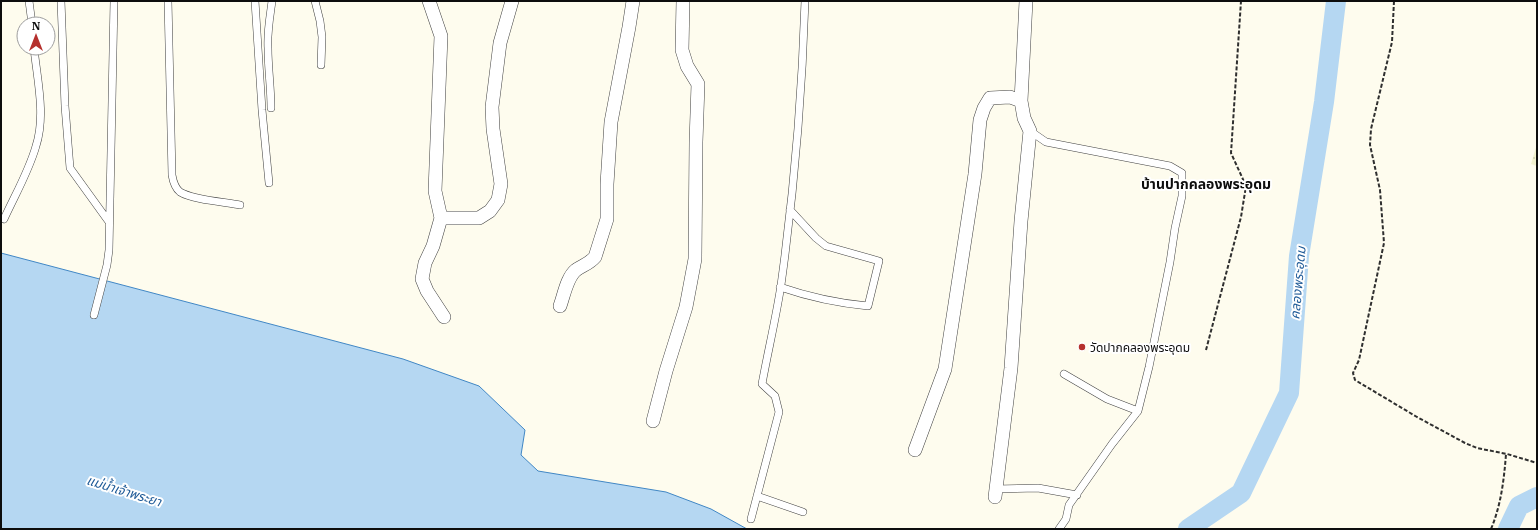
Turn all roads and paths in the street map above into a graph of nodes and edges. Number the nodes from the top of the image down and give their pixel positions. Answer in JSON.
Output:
{"nodes":[{"id":1,"x":29,"y":1,"type":"edge"},
{"id":2,"x":61,"y":1,"type":"edge"},
{"id":3,"x":114,"y":1,"type":"edge"},
{"id":4,"x":168,"y":1,"type":"edge"},
{"id":5,"x":255,"y":1,"type":"edge"},
{"id":6,"x":272,"y":1,"type":"edge"},
{"id":7,"x":315,"y":1,"type":"edge"},
{"id":8,"x":429,"y":1,"type":"edge"},
{"id":9,"x":512,"y":1,"type":"edge"},
{"id":10,"x":632,"y":1,"type":"edge"},
{"id":11,"x":683,"y":1,"type":"edge"},
{"id":12,"x":806,"y":1,"type":"edge"},
{"id":13,"x":1026,"y":1,"type":"edge"},
{"id":14,"x":1241,"y":1,"type":"edge"},
{"id":15,"x":1394,"y":1,"type":"edge"},
{"id":16,"x":31,"y":16,"type":"edge"},
{"id":17,"x":35,"y":56,"type":"edge"},
{"id":18,"x":321,"y":65,"type":"dead end"},
{"id":19,"x":1021,"y":101,"type":"junction"},
{"id":20,"x":271,"y":108,"type":"dead end"},
{"id":21,"x":1030,"y":131,"type":"junction"},
{"id":22,"x":269,"y":183,"type":"dead end"},
{"id":23,"x":240,"y":205,"type":"dead end"},
{"id":24,"x":790,"y":210,"type":"junction"},
{"id":25,"x":440,"y":218,"type":"junction"},
{"id":26,"x":4,"y":219,"type":"dead end"},
{"id":27,"x":109,"y":222,"type":"junction"},
{"id":28,"x":780,"y":287,"type":"junction"},
{"id":29,"x":560,"y":306,"type":"dead end"},
{"id":30,"x":94,"y":315,"type":"dead end"},
{"id":31,"x":444,"y":318,"type":"dead end"},
{"id":32,"x":1206,"y":350,"type":"dead end"},
{"id":33,"x":1064,"y":374,"type":"dead end"},
{"id":34,"x":1138,"y":411,"type":"junction"},
{"id":35,"x":653,"y":421,"type":"dead end"},
{"id":36,"x":915,"y":450,"type":"dead end"},
{"id":37,"x":1506,"y":454,"type":"junction"},
{"id":38,"x":1537,"y":463,"type":"edge"},
{"id":39,"x":996,"y":493,"type":"joint"},
{"id":40,"x":1077,"y":494,"type":"junction"},
{"id":41,"x":757,"y":496,"type":"junction"},
{"id":42,"x":803,"y":512,"type":"dead end"},
{"id":43,"x":751,"y":519,"type":"dead end"},
{"id":44,"x":1059,"y":529,"type":"edge"},
{"id":45,"x":1491,"y":529,"type":"edge"}],
"edges":[{"from":1,"to":16,"type":"lane"},
{"from":2,"to":27,"type":"lane"},
{"from":3,"to":27,"type":"lane"},
{"from":4,"to":23,"type":"lane"},
{"from":5,"to":22,"type":"lane"},
{"from":6,"to":20,"type":"lane"},
{"from":7,"to":18,"type":"lane"},
{"from":8,"to":25,"type":"street"},
{"from":9,"to":25,"type":"street"},
{"from":10,"to":29,"type":"street"},
{"from":11,"to":35,"type":"street"},
{"from":12,"to":24,"type":"lane"},
{"from":13,"to":19,"type":"street"},
{"from":14,"to":32,"type":"path"},
{"from":15,"to":37,"type":"path"},
{"from":17,"to":26,"type":"lane"},
{"from":19,"to":21,"type":"street"},
{"from":19,"to":36,"type":"street"},
{"from":21,"to":34,"type":"lane"},
{"from":21,"to":39,"type":"street"},
{"from":24,"to":28,"type":"lane"},
{"from":24,"to":28,"type":"lane"},
{"from":25,"to":31,"type":"street"},
{"from":27,"to":30,"type":"lane"},
{"from":28,"to":41,"type":"lane"},
{"from":33,"to":34,"type":"lane"},
{"from":34,"to":40,"type":"lane"},
{"from":37,"to":38,"type":"path"},
{"from":37,"to":45,"type":"path"},
{"from":39,"to":40,"type":"lane"},
{"from":40,"to":44,"type":"lane"},
{"from":41,"to":42,"type":"lane"},
{"from":41,"to":43,"type":"lane"}]}
